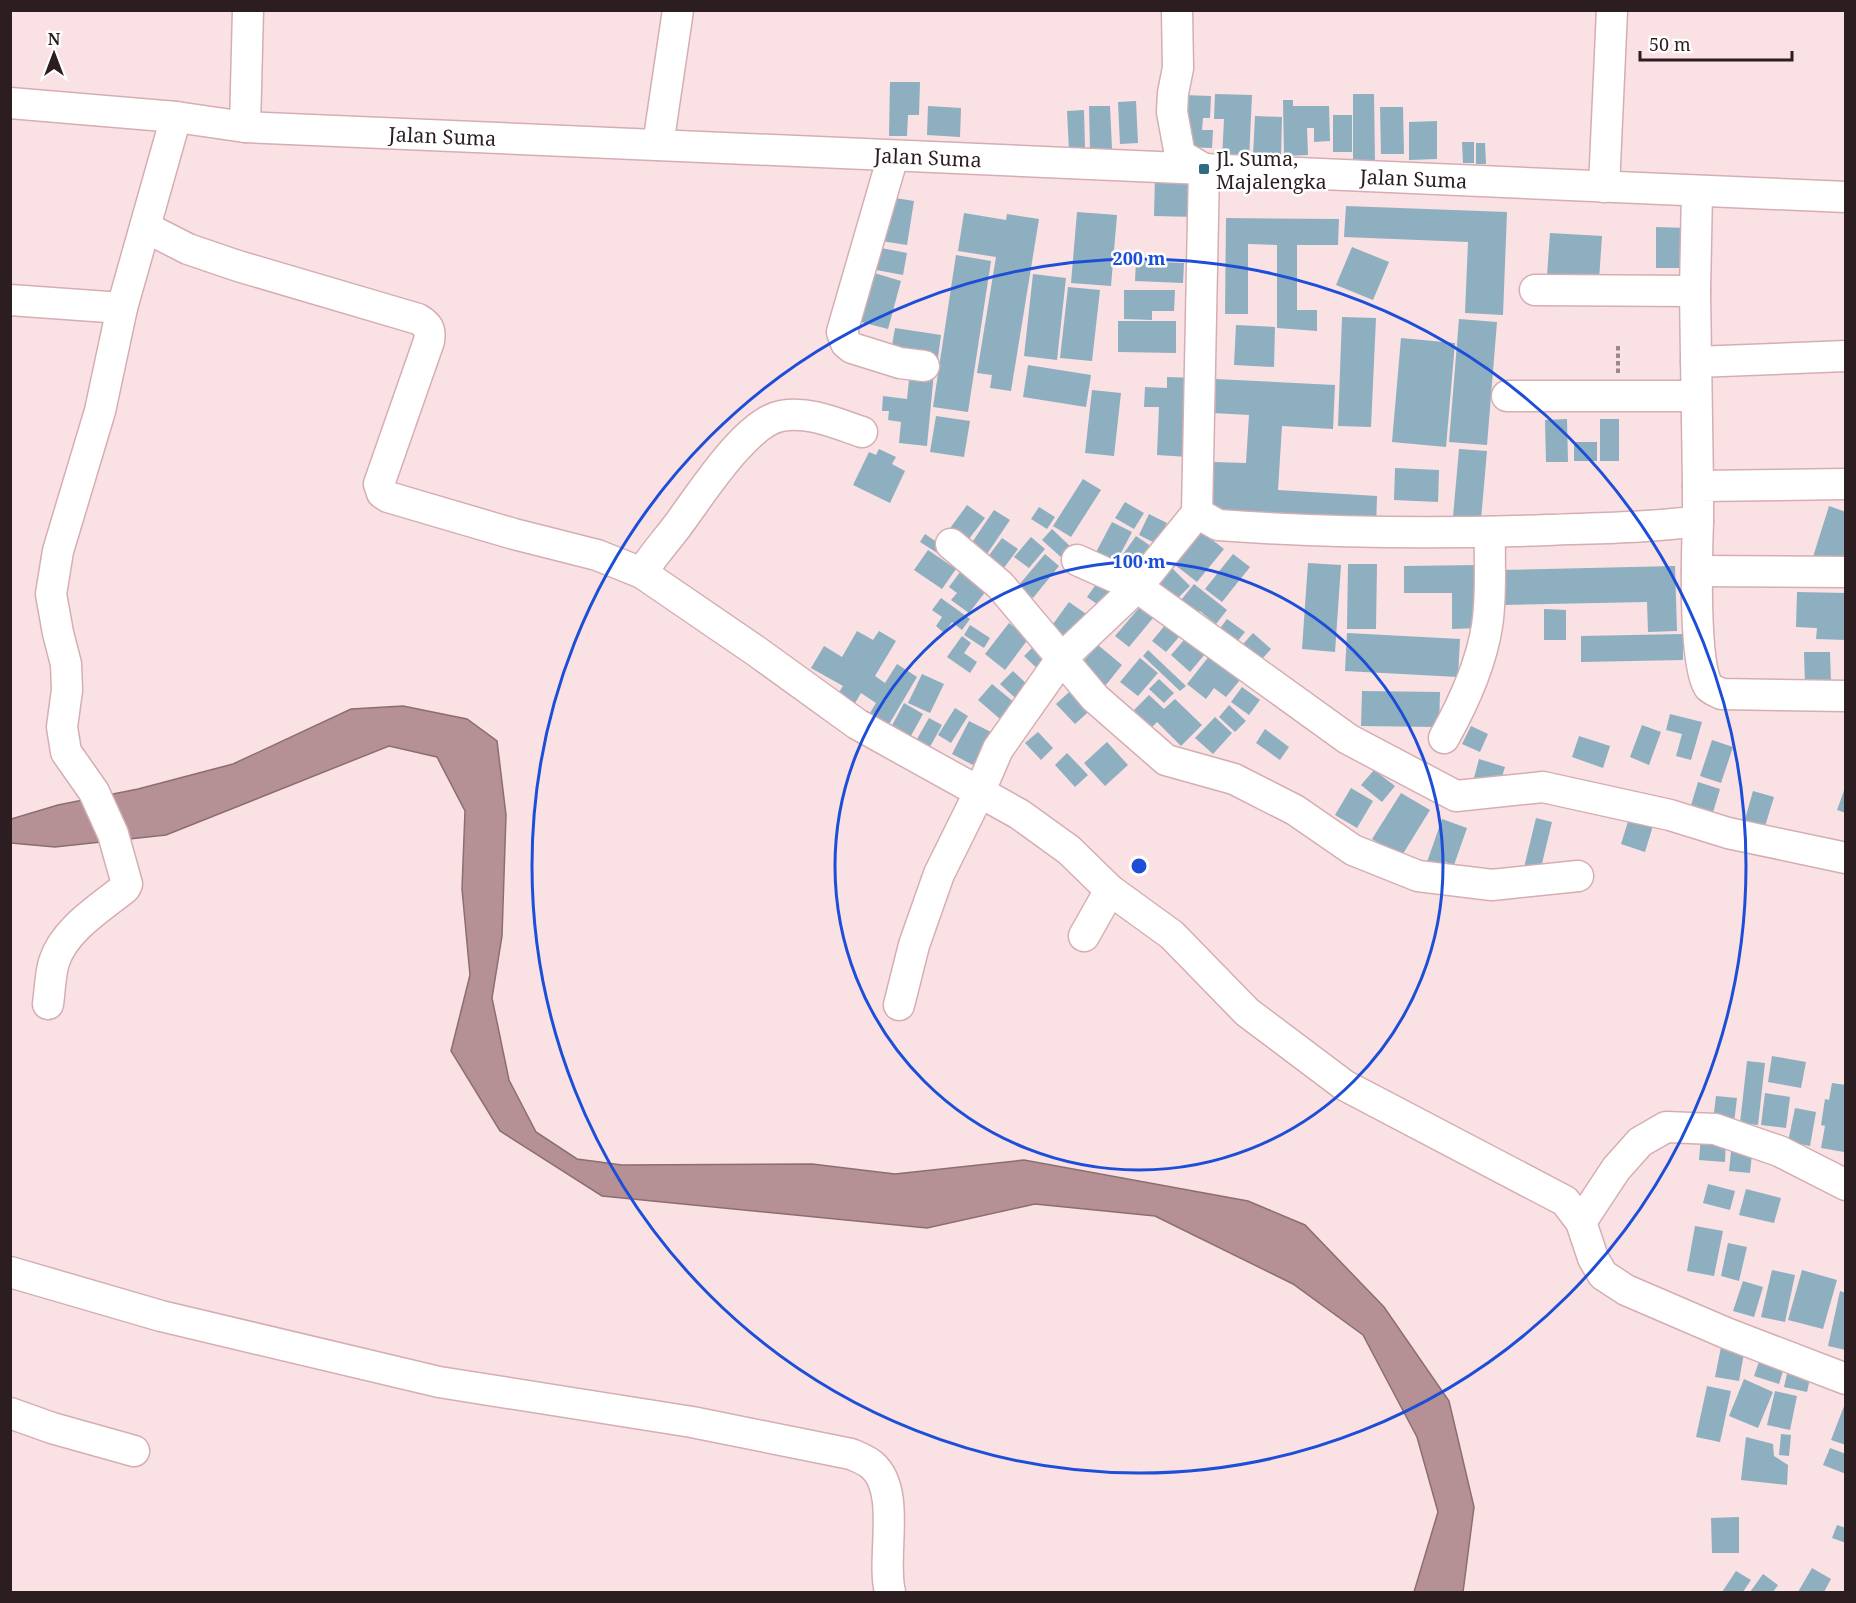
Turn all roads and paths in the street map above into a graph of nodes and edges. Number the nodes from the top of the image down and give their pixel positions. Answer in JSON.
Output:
{"nodes":[{"id":1,"x":248,"y":10,"type":"edge"},
{"id":2,"x":678,"y":10,"type":"edge"},
{"id":3,"x":1177,"y":10,"type":"edge"},
{"id":4,"x":1612,"y":10,"type":"edge"},
{"id":5,"x":10,"y":103,"type":"edge"},
{"id":6,"x":176,"y":117,"type":"junction"},
{"id":7,"x":245,"y":127,"type":"junction"},
{"id":8,"x":658,"y":145,"type":"junction"},
{"id":9,"x":893,"y":156,"type":"junction"},
{"id":10,"x":1204,"y":169,"type":"junction"},
{"id":11,"x":1604,"y":187,"type":"junction"},
{"id":12,"x":1697,"y":191,"type":"junction"},
{"id":13,"x":1845,"y":197,"type":"edge"},
{"id":14,"x":145,"y":226,"type":"junction"},
{"id":15,"x":1535,"y":290,"type":"dead end"},
{"id":16,"x":1695,"y":291,"type":"junction"},
{"id":17,"x":10,"y":300,"type":"edge"},
{"id":18,"x":122,"y":308,"type":"junction"},
{"id":19,"x":1845,"y":356,"type":"edge"},
{"id":20,"x":1696,"y":362,"type":"junction"},
{"id":21,"x":924,"y":366,"type":"dead end"},
{"id":22,"x":1507,"y":396,"type":"dead end"},
{"id":23,"x":1696,"y":396,"type":"junction"},
{"id":24,"x":862,"y":432,"type":"dead end"},
{"id":25,"x":1845,"y":484,"type":"edge"},
{"id":26,"x":1698,"y":486,"type":"junction"},
{"id":27,"x":1197,"y":513,"type":"junction"},
{"id":28,"x":1698,"y":521,"type":"junction"},
{"id":29,"x":1490,"y":532,"type":"junction"},
{"id":30,"x":951,"y":544,"type":"dead end"},
{"id":31,"x":1077,"y":560,"type":"dead end"},
{"id":32,"x":1697,"y":572,"type":"junction"},
{"id":33,"x":1845,"y":572,"type":"edge"},
{"id":34,"x":642,"y":573,"type":"junction"},
{"id":35,"x":1137,"y":587,"type":"junction"},
{"id":36,"x":1062,"y":658,"type":"junction"},
{"id":37,"x":1845,"y":696,"type":"edge"},
{"id":38,"x":1444,"y":738,"type":"dead end"},
{"id":39,"x":979,"y":794,"type":"junction"},
{"id":40,"x":1845,"y":858,"type":"edge"},
{"id":41,"x":1578,"y":876,"type":"dead end"},
{"id":42,"x":1110,"y":891,"type":"junction"},
{"id":43,"x":1084,"y":936,"type":"dead end"},
{"id":44,"x":48,"y":1004,"type":"dead end"},
{"id":45,"x":899,"y":1005,"type":"dead end"},
{"id":46,"x":1845,"y":1185,"type":"edge"},
{"id":47,"x":1581,"y":1222,"type":"junction"},
{"id":48,"x":10,"y":1272,"type":"edge"},
{"id":49,"x":1845,"y":1379,"type":"edge"},
{"id":50,"x":10,"y":1413,"type":"edge"},
{"id":51,"x":134,"y":1451,"type":"dead end"},
{"id":52,"x":890,"y":1593,"type":"edge"}],
"edges":[{"from":1,"to":7,"type":"street"},
{"from":2,"to":8,"type":"street"},
{"from":3,"to":10,"type":"street"},
{"from":4,"to":11,"type":"street"},
{"from":5,"to":6,"type":"street","name":"Jalan Suma"},
{"from":6,"to":7,"type":"street","name":"Jalan Suma"},
{"from":6,"to":14,"type":"street"},
{"from":7,"to":8,"type":"street","name":"Jalan Suma"},
{"from":8,"to":9,"type":"street","name":"Jalan Suma"},
{"from":9,"to":10,"type":"street","name":"Jalan Suma"},
{"from":9,"to":21,"type":"street"},
{"from":10,"to":11,"type":"street","name":"Jalan Suma"},
{"from":10,"to":27,"type":"street"},
{"from":11,"to":12,"type":"street","name":"Jalan Suma"},
{"from":12,"to":13,"type":"street","name":"Jalan Suma"},
{"from":12,"to":16,"type":"street"},
{"from":14,"to":18,"type":"street"},
{"from":14,"to":34,"type":"street"},
{"from":15,"to":16,"type":"street"},
{"from":16,"to":20,"type":"street"},
{"from":17,"to":18,"type":"street"},
{"from":18,"to":44,"type":"street"},
{"from":19,"to":20,"type":"street"},
{"from":20,"to":23,"type":"street"},
{"from":22,"to":23,"type":"street"},
{"from":23,"to":26,"type":"street"},
{"from":24,"to":34,"type":"street"},
{"from":25,"to":26,"type":"street"},
{"from":26,"to":28,"type":"street"},
{"from":27,"to":29,"type":"street"},
{"from":27,"to":35,"type":"street"},
{"from":28,"to":29,"type":"street"},
{"from":28,"to":32,"type":"street"},
{"from":29,"to":38,"type":"street"},
{"from":30,"to":36,"type":"street"},
{"from":31,"to":35,"type":"street"},
{"from":32,"to":33,"type":"street"},
{"from":32,"to":37,"type":"street"},
{"from":34,"to":39,"type":"street"},
{"from":35,"to":36,"type":"street"},
{"from":35,"to":40,"type":"street"},
{"from":36,"to":39,"type":"street"},
{"from":36,"to":41,"type":"street"},
{"from":39,"to":42,"type":"street"},
{"from":39,"to":45,"type":"street"},
{"from":42,"to":43,"type":"street"},
{"from":42,"to":47,"type":"street"},
{"from":46,"to":47,"type":"street"},
{"from":47,"to":49,"type":"street"},
{"from":48,"to":52,"type":"street"},
{"from":50,"to":51,"type":"street"}]}
